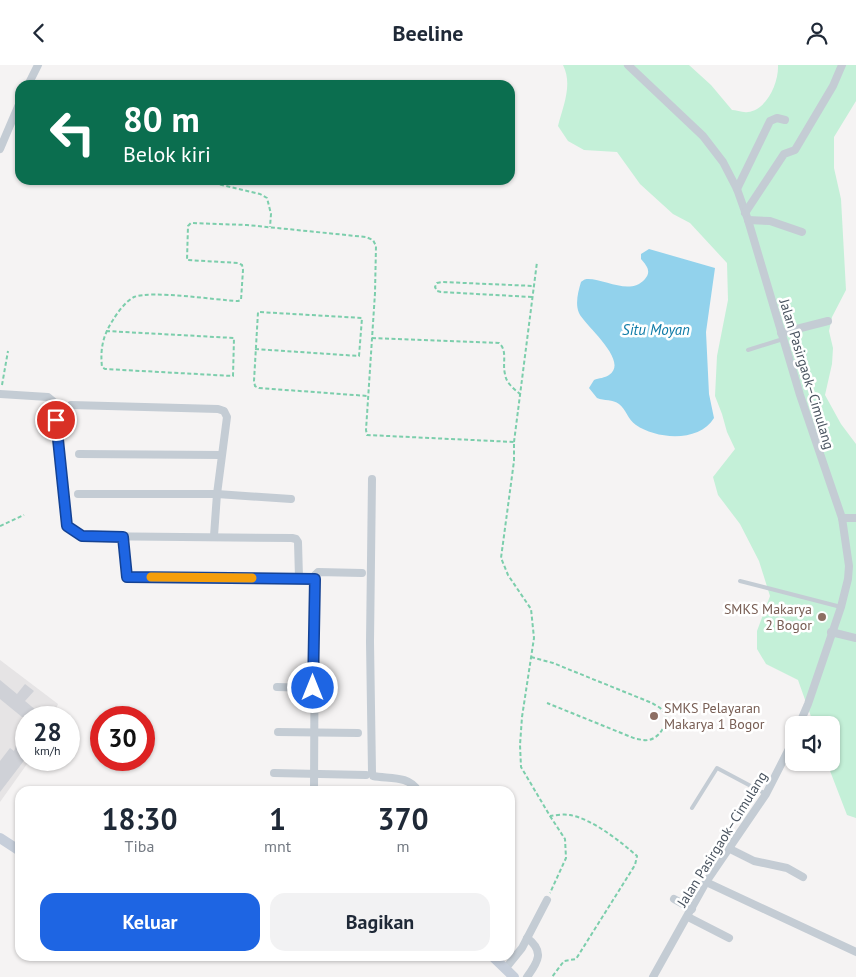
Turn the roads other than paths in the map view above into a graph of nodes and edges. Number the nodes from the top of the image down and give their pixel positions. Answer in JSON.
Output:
{"nodes":[{"id":1,"x":38,"y":65,"type":"edge"},
{"id":2,"x":628,"y":65,"type":"edge"},
{"id":3,"x":842,"y":65,"type":"edge"},
{"id":4,"x":30,"y":80,"type":"edge"},
{"id":5,"x":15,"y":114,"type":"edge"},
{"id":6,"x":785,"y":120,"type":"dead end"},
{"id":7,"x":0,"y":149,"type":"edge"},
{"id":8,"x":737,"y":189,"type":"junction"},
{"id":9,"x":747,"y":217,"type":"junction"},
{"id":10,"x":802,"y":232,"type":"dead end"},
{"id":11,"x":828,"y":321,"type":"dead end"},
{"id":12,"x":782,"y":336,"type":"junction"},
{"id":13,"x":748,"y":350,"type":"dead end"},
{"id":14,"x":0,"y":394,"type":"edge"},
{"id":15,"x":70,"y":405,"type":"dead end"},
{"id":16,"x":79,"y":454,"type":"dead end"},
{"id":17,"x":221,"y":455,"type":"junction"},
{"id":18,"x":372,"y":479,"type":"dead end"},
{"id":19,"x":78,"y":494,"type":"dead end"},
{"id":20,"x":217,"y":494,"type":"junction"},
{"id":21,"x":291,"y":499,"type":"dead end"},
{"id":22,"x":842,"y":518,"type":"junction"},
{"id":23,"x":856,"y":518,"type":"edge"},
{"id":24,"x":214,"y":536,"type":"junction"},
{"id":25,"x":123,"y":537,"type":"junction"},
{"id":26,"x":852,"y":566,"type":"edge"},
{"id":27,"x":362,"y":573,"type":"dead end"},
{"id":28,"x":299,"y":578,"type":"junction"},
{"id":29,"x":315,"y":579,"type":"junction"},
{"id":30,"x":740,"y":581,"type":"dead end"},
{"id":31,"x":841,"y":607,"type":"junction"},
{"id":32,"x":831,"y":632,"type":"junction"},
{"id":33,"x":856,"y":638,"type":"edge"},
{"id":34,"x":277,"y":687,"type":"dead end"},
{"id":35,"x":313,"y":688,"type":"junction"},
{"id":36,"x":803,"y":716,"type":"edge"},
{"id":37,"x":278,"y":732,"type":"dead end"},
{"id":38,"x":313,"y":732,"type":"junction"},
{"id":39,"x":358,"y":733,"type":"dead end"},
{"id":40,"x":785,"y":757,"type":"edge"},
{"id":41,"x":274,"y":773,"type":"dead end"},
{"id":42,"x":314,"y":774,"type":"junction"},
{"id":43,"x":366,"y":775,"type":"dead end"},
{"id":44,"x":314,"y":786,"type":"edge"},
{"id":45,"x":415,"y":786,"type":"edge"},
{"id":46,"x":766,"y":794,"type":"junction"},
{"id":47,"x":692,"y":807,"type":"dead end"},
{"id":48,"x":0,"y":838,"type":"edge"},
{"id":49,"x":15,"y":848,"type":"edge"},
{"id":50,"x":730,"y":849,"type":"junction"},
{"id":51,"x":803,"y":877,"type":"dead end"},
{"id":52,"x":706,"y":882,"type":"junction"},
{"id":53,"x":674,"y":899,"type":"dead end"},
{"id":54,"x":547,"y":900,"type":"road end"},
{"id":55,"x":692,"y":909,"type":"junction"},
{"id":56,"x":688,"y":917,"type":"junction"},
{"id":57,"x":527,"y":938,"type":"junction"},
{"id":58,"x":729,"y":938,"type":"dead end"},
{"id":59,"x":856,"y":952,"type":"edge"},
{"id":60,"x":515,"y":957,"type":"edge"},
{"id":61,"x":497,"y":961,"type":"edge"},
{"id":62,"x":512,"y":961,"type":"edge"},
{"id":63,"x":506,"y":969,"type":"junction"},
{"id":64,"x":514,"y":977,"type":"edge"},
{"id":65,"x":527,"y":977,"type":"edge"},
{"id":66,"x":654,"y":977,"type":"edge"}],
"edges":[{"from":1,"to":4,"type":"street"},
{"from":2,"to":8,"type":"street","name":"Jalan Pasirgaok–Cimulang"},
{"from":3,"to":9,"type":"street"},
{"from":5,"to":7,"type":"street"},
{"from":6,"to":8,"type":"street"},
{"from":8,"to":9,"type":"street","name":"Jalan Pasirgaok–Cimulang"},
{"from":9,"to":10,"type":"street"},
{"from":9,"to":12,"type":"street","name":"Jalan Pasirgaok–Cimulang"},
{"from":11,"to":12,"type":"street"},
{"from":12,"to":13,"type":"lane"},
{"from":12,"to":22,"type":"street","name":"Jalan Pasirgaok–Cimulang"},
{"from":14,"to":25,"type":"street"},
{"from":15,"to":17,"type":"street"},
{"from":16,"to":17,"type":"street"},
{"from":17,"to":20,"type":"street"},
{"from":18,"to":45,"type":"street"},
{"from":19,"to":20,"type":"street"},
{"from":20,"to":21,"type":"street"},
{"from":20,"to":24,"type":"street"},
{"from":22,"to":23,"type":"street"},
{"from":22,"to":26,"type":"street","name":"Jalan Pasirgaok–Cimulang"},
{"from":24,"to":25,"type":"street"},
{"from":24,"to":28,"type":"street"},
{"from":25,"to":28,"type":"street"},
{"from":26,"to":31,"type":"street","name":"Jalan Pasirgaok–Cimulang"},
{"from":27,"to":29,"type":"street"},
{"from":28,"to":29,"type":"street"},
{"from":29,"to":35,"type":"street"},
{"from":30,"to":31,"type":"lane"},
{"from":31,"to":32,"type":"street","name":"Jalan Pasirgaok–Cimulang"},
{"from":32,"to":33,"type":"street"},
{"from":32,"to":36,"type":"street","name":"Jalan Pasirgaok–Cimulang"},
{"from":34,"to":35,"type":"street"},
{"from":35,"to":38,"type":"street"},
{"from":37,"to":38,"type":"street"},
{"from":38,"to":39,"type":"street"},
{"from":38,"to":42,"type":"street"},
{"from":40,"to":46,"type":"street","name":"Jalan Pasirgaok–Cimulang"},
{"from":41,"to":42,"type":"street"},
{"from":42,"to":43,"type":"street"},
{"from":42,"to":44,"type":"street"},
{"from":46,"to":47,"type":"lane"},
{"from":46,"to":50,"type":"street","name":"Jalan Pasirgaok–Cimulang"},
{"from":48,"to":49,"type":"main road"},
{"from":50,"to":51,"type":"street"},
{"from":50,"to":52,"type":"street","name":"Jalan Pasirgaok–Cimulang"},
{"from":52,"to":55,"type":"street","name":"Jalan Pasirgaok–Cimulang"},
{"from":52,"to":59,"type":"street"},
{"from":53,"to":55,"type":"street"},
{"from":54,"to":57,"type":"street"},
{"from":55,"to":56,"type":"street","name":"Jalan Pasirgaok–Cimulang"},
{"from":56,"to":58,"type":"street"},
{"from":56,"to":66,"type":"street","name":"Jalan Pasirgaok–Cimulang"},
{"from":57,"to":60,"type":"street"},
{"from":57,"to":65,"type":"street"},
{"from":61,"to":63,"type":"main road"},
{"from":62,"to":63,"type":"street"},
{"from":63,"to":64,"type":"main road"}]}
